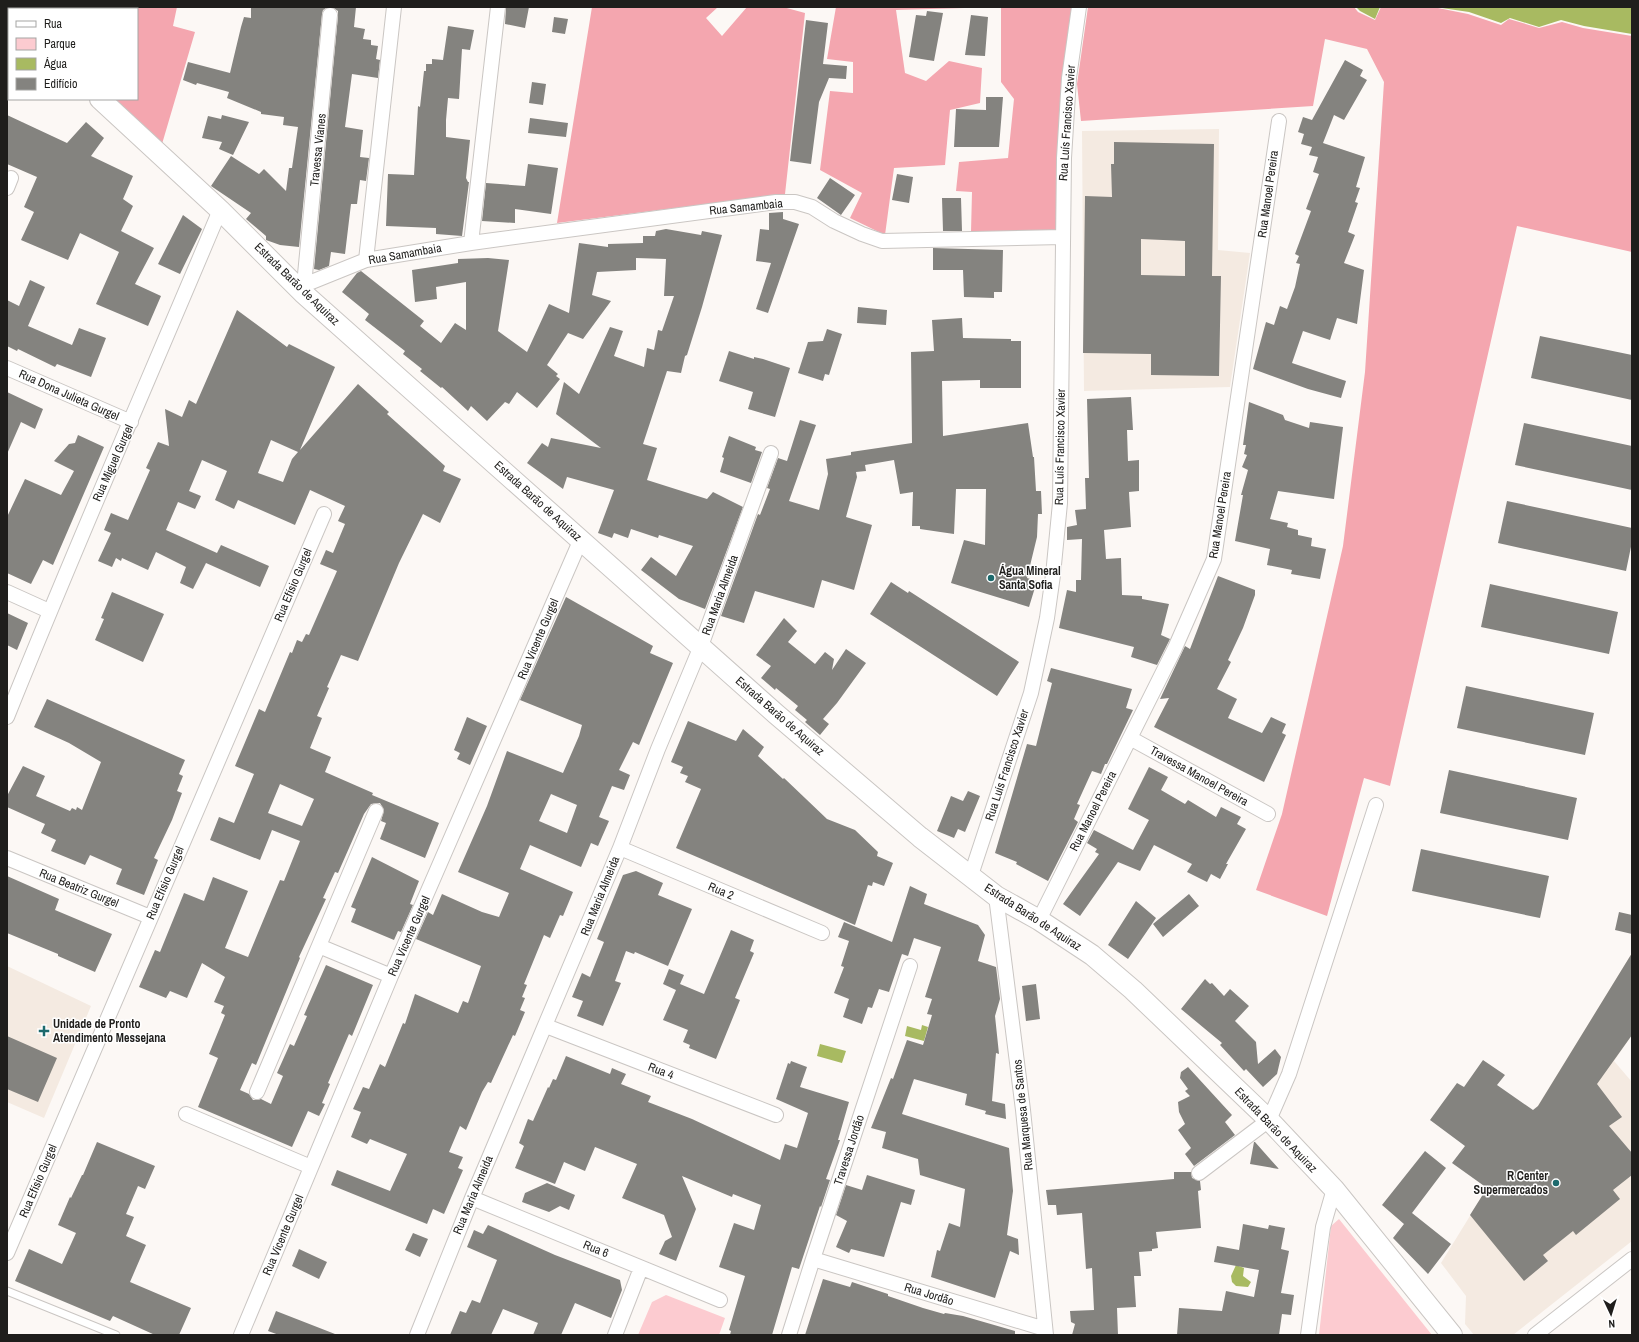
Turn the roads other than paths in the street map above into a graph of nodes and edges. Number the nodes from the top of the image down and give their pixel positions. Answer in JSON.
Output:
{"nodes":[{"id":1,"x":394,"y":7,"type":"edge"},
{"id":2,"x":498,"y":7,"type":"edge"},
{"id":3,"x":1079,"y":7,"type":"edge"},
{"id":4,"x":330,"y":15,"type":"dead end"},
{"id":5,"x":101,"y":100,"type":"edge"},
{"id":6,"x":1278,"y":121,"type":"dead end"},
{"id":7,"x":220,"y":210,"type":"junction"},
{"id":8,"x":1062,"y":237,"type":"junction"},
{"id":9,"x":471,"y":243,"type":"junction"},
{"id":10,"x":366,"y":260,"type":"junction"},
{"id":11,"x":304,"y":289,"type":"junction"},
{"id":12,"x":7,"y":368,"type":"edge"},
{"id":13,"x":131,"y":422,"type":"junction"},
{"id":14,"x":771,"y":453,"type":"dead end"},
{"id":15,"x":324,"y":514,"type":"dead end"},
{"id":16,"x":580,"y":539,"type":"junction"},
{"id":17,"x":7,"y":592,"type":"edge"},
{"id":18,"x":49,"y":611,"type":"junction"},
{"id":19,"x":701,"y":646,"type":"junction"},
{"id":20,"x":7,"y":717,"type":"edge"},
{"id":21,"x":1130,"y":738,"type":"junction"},
{"id":22,"x":1376,"y":805,"type":"dead end"},
{"id":23,"x":376,"y":811,"type":"dead end"},
{"id":24,"x":1268,"y":814,"type":"dead end"},
{"id":25,"x":620,"y":848,"type":"junction"},
{"id":26,"x":7,"y":858,"type":"edge"},
{"id":27,"x":971,"y":875,"type":"junction"},
{"id":28,"x":996,"y":896,"type":"junction"},
{"id":29,"x":150,"y":917,"type":"junction"},
{"id":30,"x":1039,"y":920,"type":"junction"},
{"id":31,"x":822,"y":934,"type":"dead end"},
{"id":32,"x":319,"y":946,"type":"junction"},
{"id":33,"x":910,"y":966,"type":"dead end"},
{"id":34,"x":391,"y":976,"type":"junction"},
{"id":35,"x":546,"y":1026,"type":"junction"},
{"id":36,"x":257,"y":1092,"type":"dead end"},
{"id":37,"x":186,"y":1114,"type":"dead end"},
{"id":38,"x":776,"y":1115,"type":"dead end"},
{"id":39,"x":1269,"y":1120,"type":"junction"},
{"id":40,"x":311,"y":1167,"type":"junction"},
{"id":41,"x":1199,"y":1173,"type":"dead end"},
{"id":42,"x":1334,"y":1189,"type":"junction"},
{"id":43,"x":472,"y":1198,"type":"junction"},
{"id":44,"x":7,"y":1253,"type":"edge"},
{"id":45,"x":813,"y":1259,"type":"junction"},
{"id":46,"x":1632,"y":1259,"type":"edge"},
{"id":47,"x":641,"y":1268,"type":"junction"},
{"id":48,"x":7,"y":1291,"type":"edge"},
{"id":49,"x":720,"y":1300,"type":"dead end"},
{"id":50,"x":1046,"y":1332,"type":"edge"},
{"id":51,"x":116,"y":1335,"type":"edge"},
{"id":52,"x":241,"y":1335,"type":"edge"},
{"id":53,"x":417,"y":1335,"type":"edge"},
{"id":54,"x":615,"y":1335,"type":"edge"},
{"id":55,"x":790,"y":1335,"type":"edge"},
{"id":56,"x":1308,"y":1335,"type":"edge"},
{"id":57,"x":1452,"y":1335,"type":"edge"},
{"id":58,"x":1535,"y":1335,"type":"edge"}],
"edges":[{"from":1,"to":10,"type":"street"},
{"from":2,"to":9,"type":"street"},
{"from":3,"to":8,"type":"street","name":"Rua Luís Francisco Xavier"},
{"from":4,"to":11,"type":"street","name":"Travessa Vianes"},
{"from":5,"to":7,"type":"street","name":"Estrada Barão de Aquiraz"},
{"from":6,"to":21,"type":"street","name":"Rua Manoel Pereira"},
{"from":7,"to":11,"type":"street","name":"Estrada Barão de Aquiraz"},
{"from":7,"to":13,"type":"street","name":"Rua Miguel Gurgel"},
{"from":8,"to":9,"type":"street","name":"Rua Samambaia"},
{"from":8,"to":27,"type":"street","name":"Rua Luís Francisco Xavier"},
{"from":9,"to":10,"type":"street","name":"Rua Samambaia"},
{"from":10,"to":11,"type":"street","name":"Rua Samambaia"},
{"from":11,"to":16,"type":"street","name":"Estrada Barão de Aquiraz"},
{"from":12,"to":13,"type":"street","name":"Rua Dona Julieta Gurgel"},
{"from":13,"to":18,"type":"street","name":"Rua Miguel Gurgel"},
{"from":14,"to":19,"type":"street","name":"Rua Maria Almeida"},
{"from":15,"to":29,"type":"street","name":"Rua Efísio Gurgel"},
{"from":16,"to":19,"type":"street","name":"Estrada Barão de Aquiraz"},
{"from":16,"to":34,"type":"street","name":"Rua Vicente Gurgel"},
{"from":17,"to":18,"type":"street"},
{"from":18,"to":20,"type":"street","name":"Rua Miguel Gurgel"},
{"from":19,"to":25,"type":"street","name":"Rua Maria Almeida"},
{"from":19,"to":27,"type":"street","name":"Estrada Barão de Aquiraz"},
{"from":21,"to":24,"type":"street","name":"Travessa Manoel Pereira"},
{"from":21,"to":30,"type":"street","name":"Rua Manoel Pereira"},
{"from":22,"to":39,"type":"street"},
{"from":23,"to":32,"type":"street"},
{"from":25,"to":31,"type":"street","name":"Rua 2"},
{"from":25,"to":35,"type":"street","name":"Rua Maria Almeida"},
{"from":26,"to":29,"type":"street","name":"Rua Beatriz Gurgel"},
{"from":27,"to":28,"type":"street","name":"Estrada Barão de Aquiraz"},
{"from":28,"to":30,"type":"street","name":"Estrada Barão de Aquiraz"},
{"from":28,"to":50,"type":"street","name":"Rua Marquesa de Santos"},
{"from":29,"to":44,"type":"street","name":"Rua Efísio Gurgel"},
{"from":30,"to":39,"type":"street","name":"Estrada Barão de Aquiraz"},
{"from":32,"to":34,"type":"street"},
{"from":32,"to":36,"type":"street"},
{"from":33,"to":45,"type":"street","name":"Travessa Jordão"},
{"from":34,"to":40,"type":"street","name":"Rua Vicente Gurgel"},
{"from":35,"to":38,"type":"street","name":"Rua 4"},
{"from":35,"to":43,"type":"street","name":"Rua Maria Almeida"},
{"from":37,"to":40,"type":"street"},
{"from":39,"to":41,"type":"street"},
{"from":39,"to":42,"type":"street","name":"Estrada Barão de Aquiraz"},
{"from":40,"to":52,"type":"street","name":"Rua Vicente Gurgel"},
{"from":42,"to":56,"type":"street"},
{"from":42,"to":57,"type":"street","name":"Estrada Barão de Aquiraz"},
{"from":43,"to":47,"type":"street","name":"Rua 6"},
{"from":43,"to":53,"type":"street","name":"Rua Maria Almeida"},
{"from":45,"to":50,"type":"street","name":"Rua Jordão"},
{"from":45,"to":55,"type":"street","name":"Travessa Jordão"},
{"from":46,"to":58,"type":"street"},
{"from":47,"to":49,"type":"street","name":"Rua 6"},
{"from":47,"to":54,"type":"street"},
{"from":48,"to":51,"type":"lane"}]}
